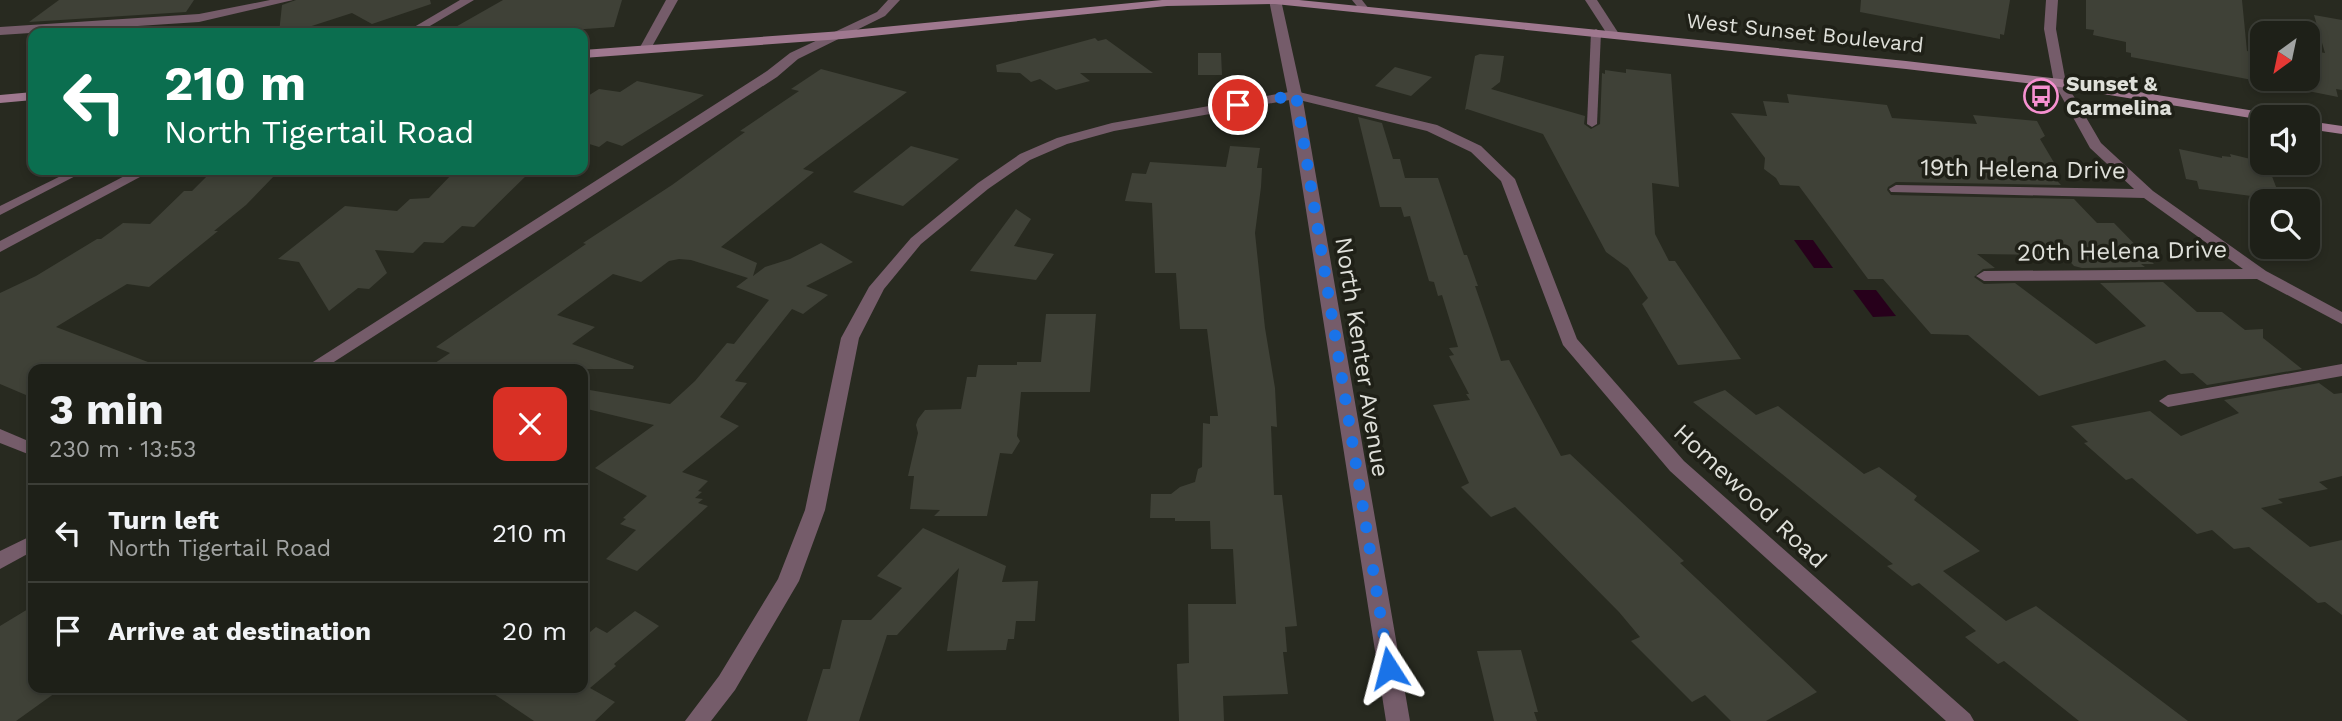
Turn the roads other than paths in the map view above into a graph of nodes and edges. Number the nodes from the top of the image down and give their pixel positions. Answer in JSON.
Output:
{"nodes":[{"id":1,"x":287,"y":0,"type":"edge"},
{"id":2,"x":468,"y":0,"type":"edge"},
{"id":3,"x":672,"y":0,"type":"edge"},
{"id":4,"x":894,"y":0,"type":"edge"},
{"id":5,"x":1275,"y":0,"type":"edge"},
{"id":6,"x":1591,"y":0,"type":"edge"},
{"id":7,"x":2052,"y":0,"type":"edge"},
{"id":8,"x":1360,"y":4,"type":"edge"},
{"id":9,"x":46,"y":28,"type":"edge"},
{"id":10,"x":419,"y":28,"type":"edge"},
{"id":11,"x":28,"y":29,"type":"edge"},
{"id":12,"x":0,"y":31,"type":"edge"},
{"id":13,"x":1596,"y":32,"type":"junction"},
{"id":14,"x":1613,"y":34,"type":"junction"},
{"id":15,"x":842,"y":35,"type":"junction"},
{"id":16,"x":645,"y":49,"type":"junction"},
{"id":17,"x":588,"y":54,"type":"edge"},
{"id":18,"x":2060,"y":83,"type":"junction"},
{"id":19,"x":1296,"y":95,"type":"junction"},
{"id":20,"x":28,"y":96,"type":"edge"},
{"id":21,"x":0,"y":99,"type":"edge"},
{"id":22,"x":2250,"y":114,"type":"edge"},
{"id":23,"x":1592,"y":124,"type":"dead end"},
{"id":24,"x":2320,"y":127,"type":"edge"},
{"id":25,"x":2342,"y":130,"type":"edge"},
{"id":26,"x":71,"y":175,"type":"edge"},
{"id":27,"x":137,"y":175,"type":"edge"},
{"id":28,"x":1896,"y":189,"type":"dead end"},
{"id":29,"x":2148,"y":194,"type":"junction"},
{"id":30,"x":0,"y":211,"type":"edge"},
{"id":31,"x":0,"y":247,"type":"edge"},
{"id":32,"x":2260,"y":274,"type":"junction"},
{"id":33,"x":1984,"y":276,"type":"dead end"},
{"id":34,"x":2342,"y":319,"type":"edge"},
{"id":35,"x":319,"y":364,"type":"edge"},
{"id":36,"x":2342,"y":370,"type":"edge"},
{"id":37,"x":2168,"y":401,"type":"dead end"},
{"id":38,"x":0,"y":435,"type":"edge"},
{"id":39,"x":28,"y":448,"type":"edge"},
{"id":40,"x":28,"y":545,"type":"edge"},
{"id":41,"x":0,"y":561,"type":"edge"},
{"id":42,"x":697,"y":721,"type":"edge"},
{"id":43,"x":1398,"y":721,"type":"edge"},
{"id":44,"x":1962,"y":721,"type":"edge"}],
"edges":[{"from":1,"to":9,"type":"street"},
{"from":2,"to":10,"type":"street"},
{"from":3,"to":16,"type":"street"},
{"from":4,"to":15,"type":"street"},
{"from":5,"to":8,"type":"main road","name":"West Sunset Boulevard"},
{"from":5,"to":15,"type":"main road","name":"West Sunset Boulevard"},
{"from":5,"to":19,"type":"street","name":"North Kenter Avenue"},
{"from":6,"to":14,"type":"street"},
{"from":7,"to":18,"type":"street"},
{"from":8,"to":13,"type":"main road","name":"West Sunset Boulevard"},
{"from":11,"to":12,"type":"street"},
{"from":13,"to":14,"type":"main road","name":"West Sunset Boulevard"},
{"from":13,"to":23,"type":"lane"},
{"from":14,"to":18,"type":"main road","name":"West Sunset Boulevard"},
{"from":15,"to":16,"type":"main road","name":"West Sunset Boulevard"},
{"from":15,"to":35,"type":"street"},
{"from":16,"to":17,"type":"main road","name":"West Sunset Boulevard"},
{"from":18,"to":22,"type":"main road","name":"West Sunset Boulevard"},
{"from":18,"to":29,"type":"street"},
{"from":19,"to":42,"type":"street"},
{"from":19,"to":43,"type":"street","name":"North Kenter Avenue"},
{"from":19,"to":44,"type":"street","name":"Homewood Road"},
{"from":20,"to":21,"type":"main road"},
{"from":24,"to":25,"type":"main road"},
{"from":26,"to":30,"type":"lane"},
{"from":27,"to":31,"type":"street"},
{"from":28,"to":29,"type":"street","name":"19th Helena Drive"},
{"from":29,"to":32,"type":"street"},
{"from":32,"to":33,"type":"street","name":"20th Helena Drive"},
{"from":32,"to":34,"type":"street"},
{"from":36,"to":37,"type":"street"},
{"from":38,"to":39,"type":"street"},
{"from":40,"to":41,"type":"street"}]}
